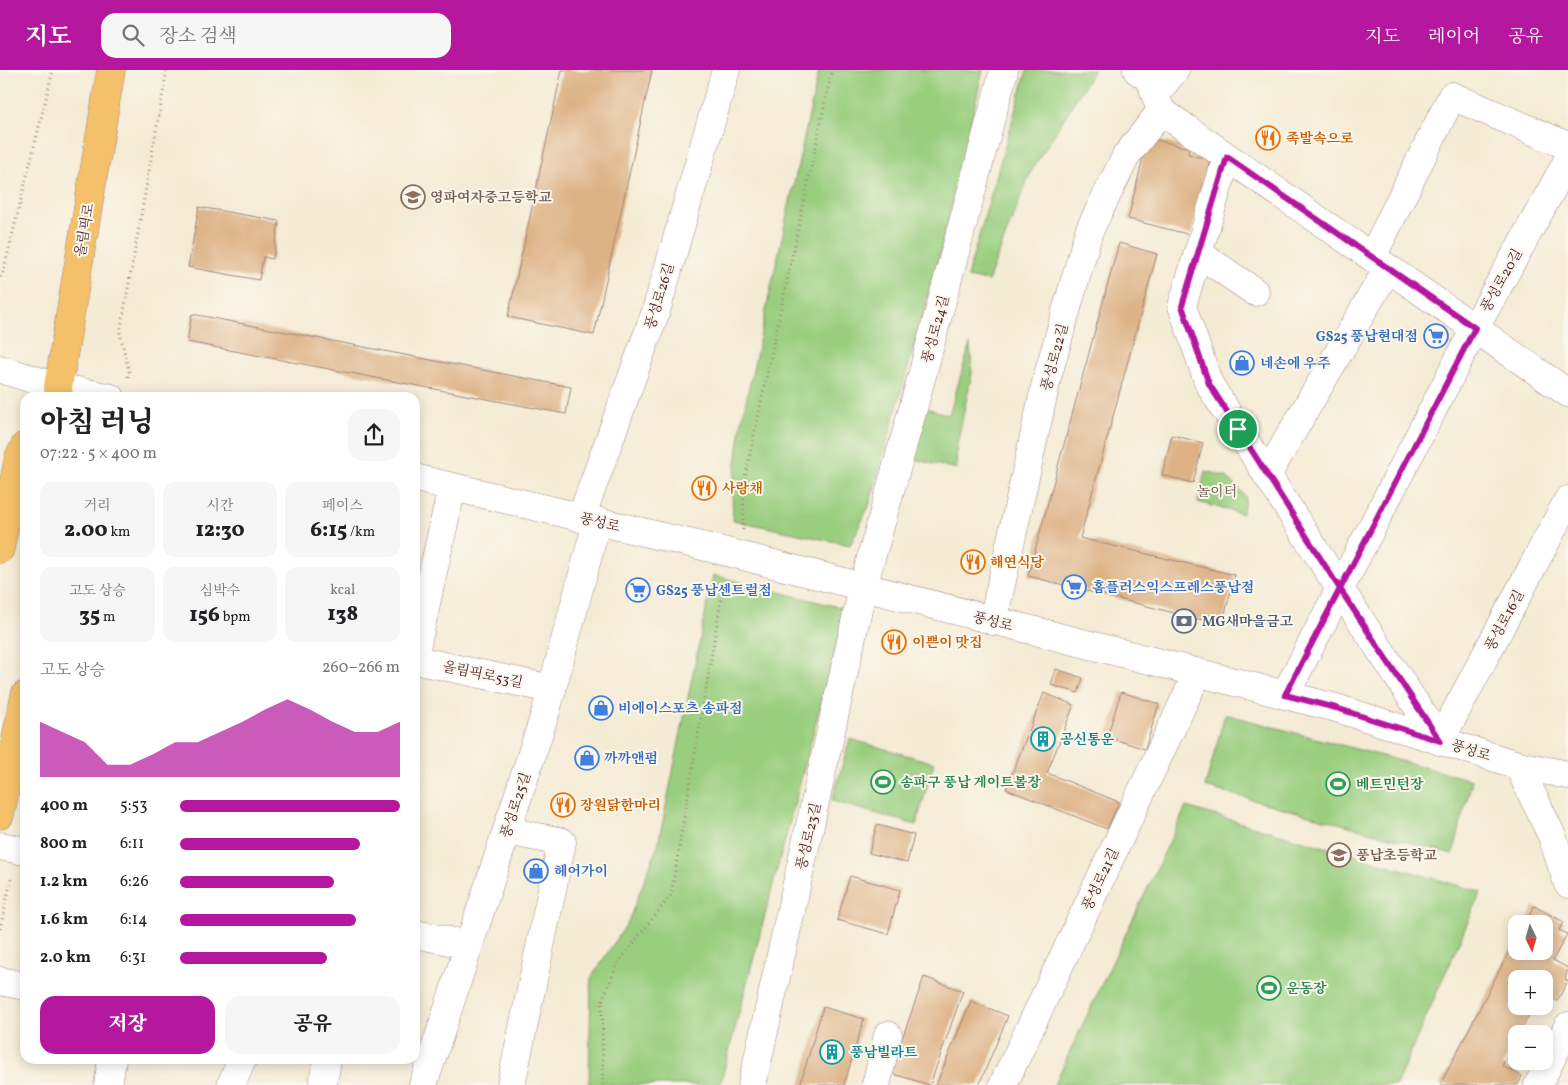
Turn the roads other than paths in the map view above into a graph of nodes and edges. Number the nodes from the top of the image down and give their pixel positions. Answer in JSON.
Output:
{"nodes":[{"id":1,"x":726,"y":70,"type":"edge"},
{"id":2,"x":1004,"y":70,"type":"edge"},
{"id":3,"x":1137,"y":70,"type":"edge"},
{"id":4,"x":1175,"y":70,"type":"edge"},
{"id":5,"x":107,"y":71,"type":"edge"},
{"id":6,"x":1158,"y":102,"type":"junction"},
{"id":7,"x":1568,"y":146,"type":"edge"},
{"id":8,"x":1227,"y":157,"type":"junction"},
{"id":9,"x":1568,"y":160,"type":"edge"},
{"id":10,"x":1198,"y":254,"type":"junction"},
{"id":11,"x":1380,"y":263,"type":"junction"},
{"id":12,"x":1256,"y":292,"type":"dead end"},
{"id":13,"x":1475,"y":328,"type":"junction"},
{"id":14,"x":0,"y":369,"type":"edge"},
{"id":15,"x":119,"y":389,"type":"edge"},
{"id":16,"x":52,"y":392,"type":"edge"},
{"id":17,"x":56,"y":392,"type":"edge"},
{"id":18,"x":81,"y":392,"type":"edge"},
{"id":19,"x":1568,"y":393,"type":"edge"},
{"id":20,"x":20,"y":455,"type":"edge"},
{"id":21,"x":1267,"y":475,"type":"junction"},
{"id":22,"x":420,"y":479,"type":"edge"},
{"id":23,"x":452,"y":487,"type":"junction"},
{"id":24,"x":1568,"y":500,"type":"edge"},
{"id":25,"x":589,"y":520,"type":"junction"},
{"id":26,"x":0,"y":549,"type":"edge"},
{"id":27,"x":863,"y":587,"type":"junction"},
{"id":28,"x":1340,"y":589,"type":"junction"},
{"id":29,"x":993,"y":621,"type":"junction"},
{"id":30,"x":420,"y":631,"type":"edge"},
{"id":31,"x":420,"y":661,"type":"edge"},
{"id":32,"x":1197,"y":674,"type":"junction"},
{"id":33,"x":552,"y":689,"type":"junction"},
{"id":34,"x":1285,"y":695,"type":"junction"},
{"id":35,"x":20,"y":719,"type":"edge"},
{"id":36,"x":1440,"y":741,"type":"junction"},
{"id":37,"x":1518,"y":765,"type":"junction"},
{"id":38,"x":1565,"y":768,"type":"edge"},
{"id":39,"x":0,"y":815,"type":"edge"},
{"id":40,"x":507,"y":830,"type":"junction"},
{"id":41,"x":0,"y":846,"type":"edge"},
{"id":42,"x":20,"y":850,"type":"edge"},
{"id":43,"x":1568,"y":884,"type":"edge"},
{"id":44,"x":420,"y":935,"type":"edge"},
{"id":45,"x":469,"y":945,"type":"junction"},
{"id":46,"x":0,"y":981,"type":"edge"},
{"id":47,"x":20,"y":985,"type":"edge"},
{"id":48,"x":1568,"y":1026,"type":"edge"},
{"id":49,"x":888,"y":1035,"type":"dead end"},
{"id":50,"x":111,"y":1064,"type":"edge"},
{"id":51,"x":240,"y":1064,"type":"edge"},
{"id":52,"x":326,"y":1064,"type":"edge"},
{"id":53,"x":420,"y":1070,"type":"edge"},
{"id":54,"x":108,"y":1085,"type":"edge"},
{"id":55,"x":231,"y":1085,"type":"edge"},
{"id":56,"x":323,"y":1085,"type":"edge"},
{"id":57,"x":511,"y":1085,"type":"edge"},
{"id":58,"x":752,"y":1085,"type":"edge"},
{"id":59,"x":876,"y":1085,"type":"edge"},
{"id":60,"x":1003,"y":1085,"type":"edge"},
{"id":61,"x":1538,"y":1085,"type":"edge"}],
"edges":[{"from":1,"to":25,"type":"street","name":"풍성로26길"},
{"from":2,"to":27,"type":"street","name":"풍성로24길"},
{"from":3,"to":6,"type":"street"},
{"from":4,"to":6,"type":"street","name":"풍성로22길"},
{"from":5,"to":17,"type":"main road","name":"올림픽로"},
{"from":6,"to":8,"type":"street"},
{"from":6,"to":29,"type":"street","name":"풍성로22길"},
{"from":7,"to":11,"type":"street"},
{"from":8,"to":10,"type":"street"},
{"from":8,"to":11,"type":"street"},
{"from":9,"to":13,"type":"street","name":"풍성로20길"},
{"from":10,"to":12,"type":"street"},
{"from":10,"to":21,"type":"street"},
{"from":11,"to":13,"type":"street"},
{"from":11,"to":21,"type":"street"},
{"from":13,"to":19,"type":"street"},
{"from":13,"to":28,"type":"street","name":"풍성로20길"},
{"from":14,"to":16,"type":"street"},
{"from":15,"to":18,"type":"street"},
{"from":20,"to":26,"type":"main road"},
{"from":21,"to":28,"type":"street"},
{"from":22,"to":23,"type":"street","name":"풍성로"},
{"from":23,"to":25,"type":"street","name":"풍성로"},
{"from":23,"to":30,"type":"street"},
{"from":24,"to":36,"type":"street","name":"풍성로16길"},
{"from":25,"to":27,"type":"street","name":"풍성로"},
{"from":25,"to":33,"type":"street","name":"풍성로25길"},
{"from":27,"to":29,"type":"street","name":"풍성로"},
{"from":27,"to":58,"type":"street","name":"풍성로23길"},
{"from":28,"to":34,"type":"street","name":"풍성로20길"},
{"from":28,"to":36,"type":"street"},
{"from":29,"to":32,"type":"street","name":"풍성로"},
{"from":31,"to":33,"type":"street","name":"올림픽로53길"},
{"from":32,"to":34,"type":"street","name":"풍성로"},
{"from":32,"to":60,"type":"street","name":"풍성로21길"},
{"from":33,"to":40,"type":"street","name":"풍성로25길"},
{"from":34,"to":36,"type":"street","name":"풍성로"},
{"from":35,"to":39,"type":"main road"},
{"from":36,"to":37,"type":"street","name":"풍성로"},
{"from":37,"to":38,"type":"street","name":"풍성로"},
{"from":37,"to":43,"type":"street"},
{"from":40,"to":45,"type":"street","name":"풍성로25길"},
{"from":40,"to":57,"type":"street"},
{"from":41,"to":42,"type":"street"},
{"from":44,"to":45,"type":"street"},
{"from":45,"to":53,"type":"street","name":"풍성로25길"},
{"from":46,"to":47,"type":"street"},
{"from":48,"to":61,"type":"street"},
{"from":49,"to":59,"type":"street"},
{"from":50,"to":54,"type":"street"},
{"from":51,"to":55,"type":"street"},
{"from":52,"to":56,"type":"street"}]}
